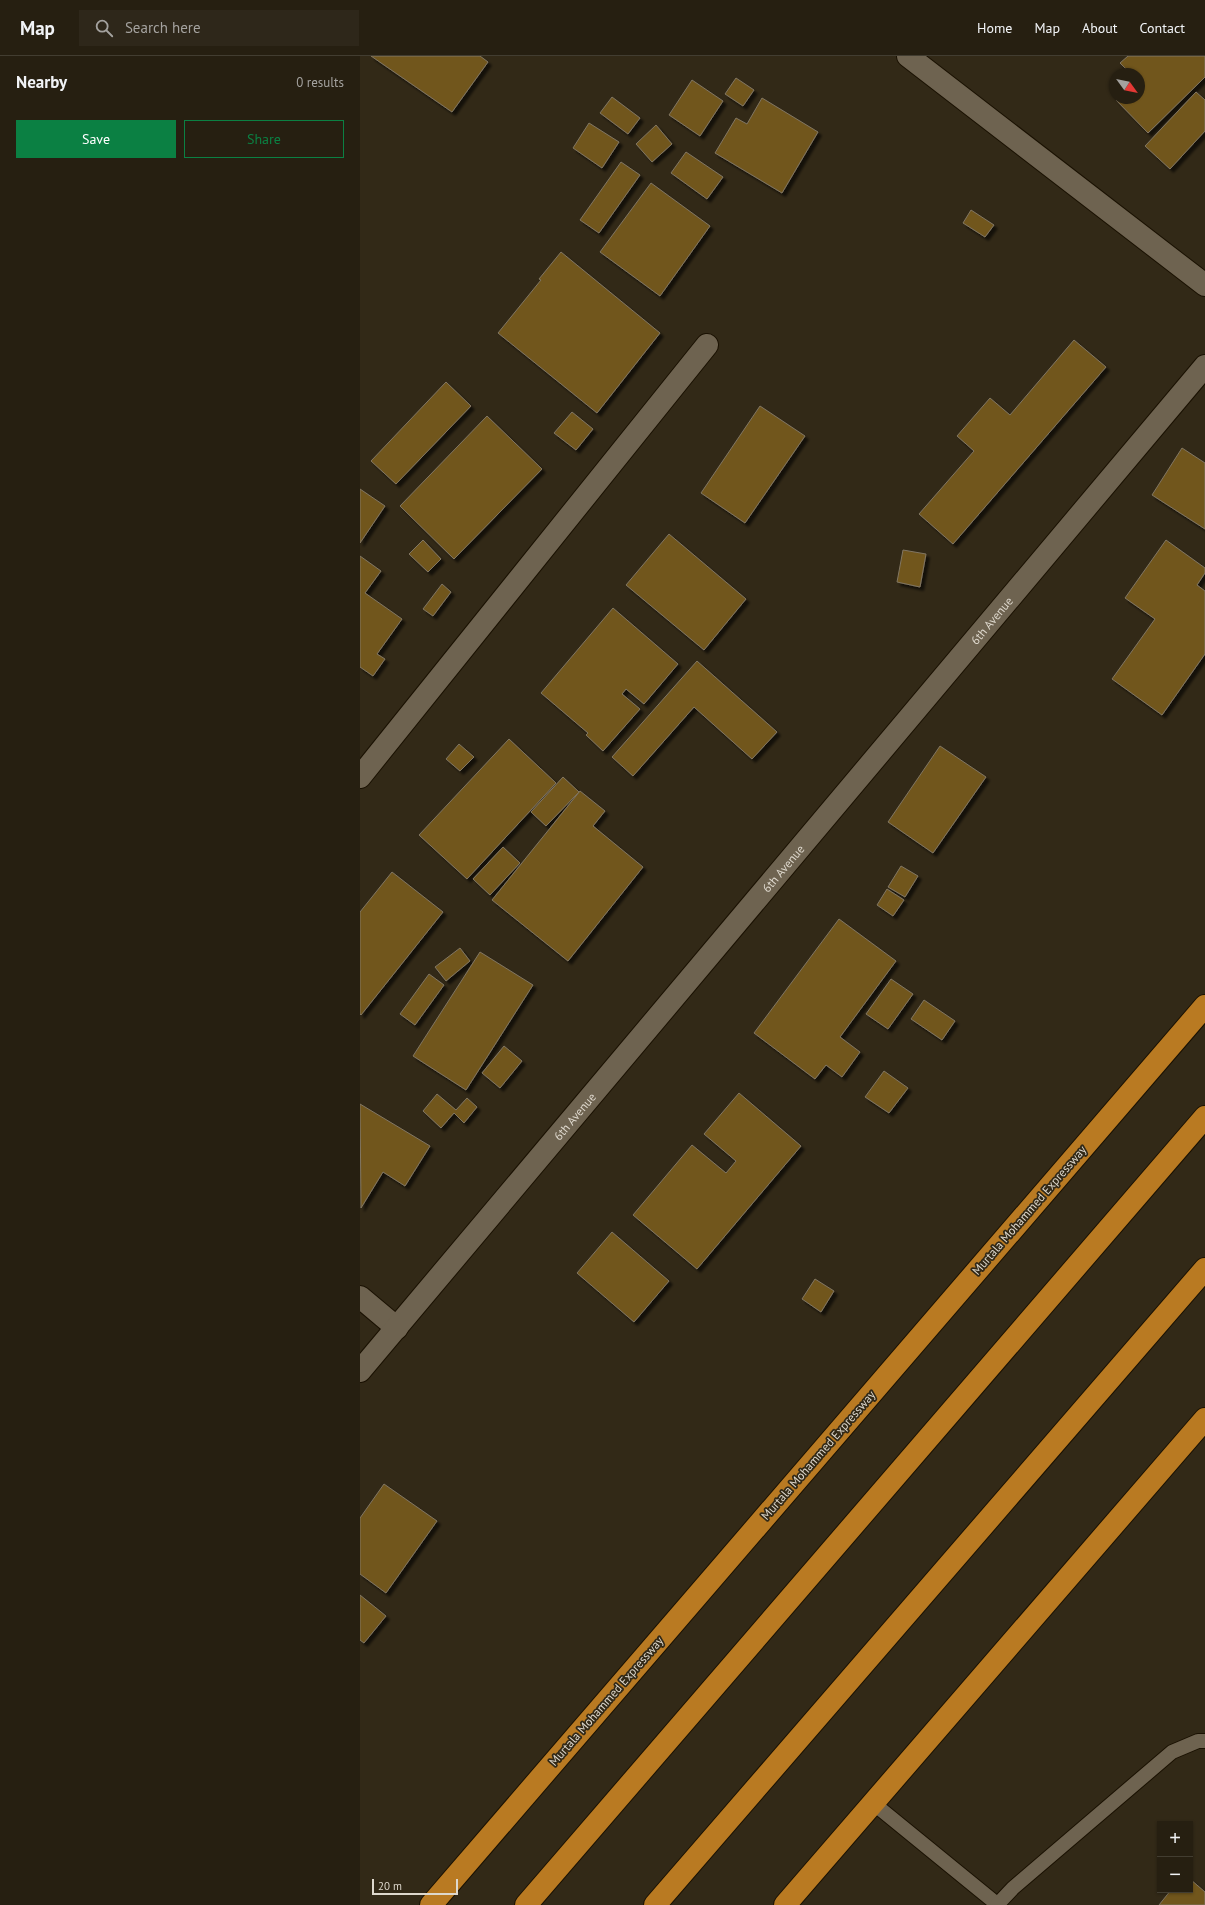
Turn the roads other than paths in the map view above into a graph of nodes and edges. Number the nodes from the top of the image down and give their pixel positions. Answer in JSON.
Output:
{"nodes":[{"id":1,"x":908,"y":56,"type":"edge"},
{"id":2,"x":1205,"y":284,"type":"edge"},
{"id":3,"x":707,"y":345,"type":"dead end"},
{"id":4,"x":1205,"y":366,"type":"edge"},
{"id":5,"x":360,"y":777,"type":"edge"},
{"id":6,"x":1205,"y":1006,"type":"edge"},
{"id":7,"x":1205,"y":1117,"type":"edge"},
{"id":8,"x":1205,"y":1269,"type":"edge"},
{"id":9,"x":360,"y":1297,"type":"edge"},
{"id":10,"x":397,"y":1328,"type":"junction"},
{"id":11,"x":360,"y":1371,"type":"edge"},
{"id":12,"x":1205,"y":1419,"type":"edge"},
{"id":13,"x":1205,"y":1741,"type":"edge"},
{"id":14,"x":873,"y":1803,"type":"junction"},
{"id":15,"x":431,"y":1905,"type":"edge"},
{"id":16,"x":526,"y":1905,"type":"edge"},
{"id":17,"x":655,"y":1905,"type":"edge"},
{"id":18,"x":785,"y":1905,"type":"edge"},
{"id":19,"x":997,"y":1905,"type":"edge"}],
"edges":[{"from":1,"to":2,"type":"street"},
{"from":3,"to":5,"type":"street"},
{"from":4,"to":10,"type":"street","name":"6th Avenue"},
{"from":6,"to":15,"type":"highway","name":"Murtala Mohammed Expressway"},
{"from":7,"to":16,"type":"highway"},
{"from":8,"to":17,"type":"highway"},
{"from":9,"to":10,"type":"street"},
{"from":10,"to":11,"type":"street","name":"6th Avenue"},
{"from":12,"to":14,"type":"highway"},
{"from":13,"to":19,"type":"lane"},
{"from":14,"to":18,"type":"highway"},
{"from":14,"to":19,"type":"lane"}]}
